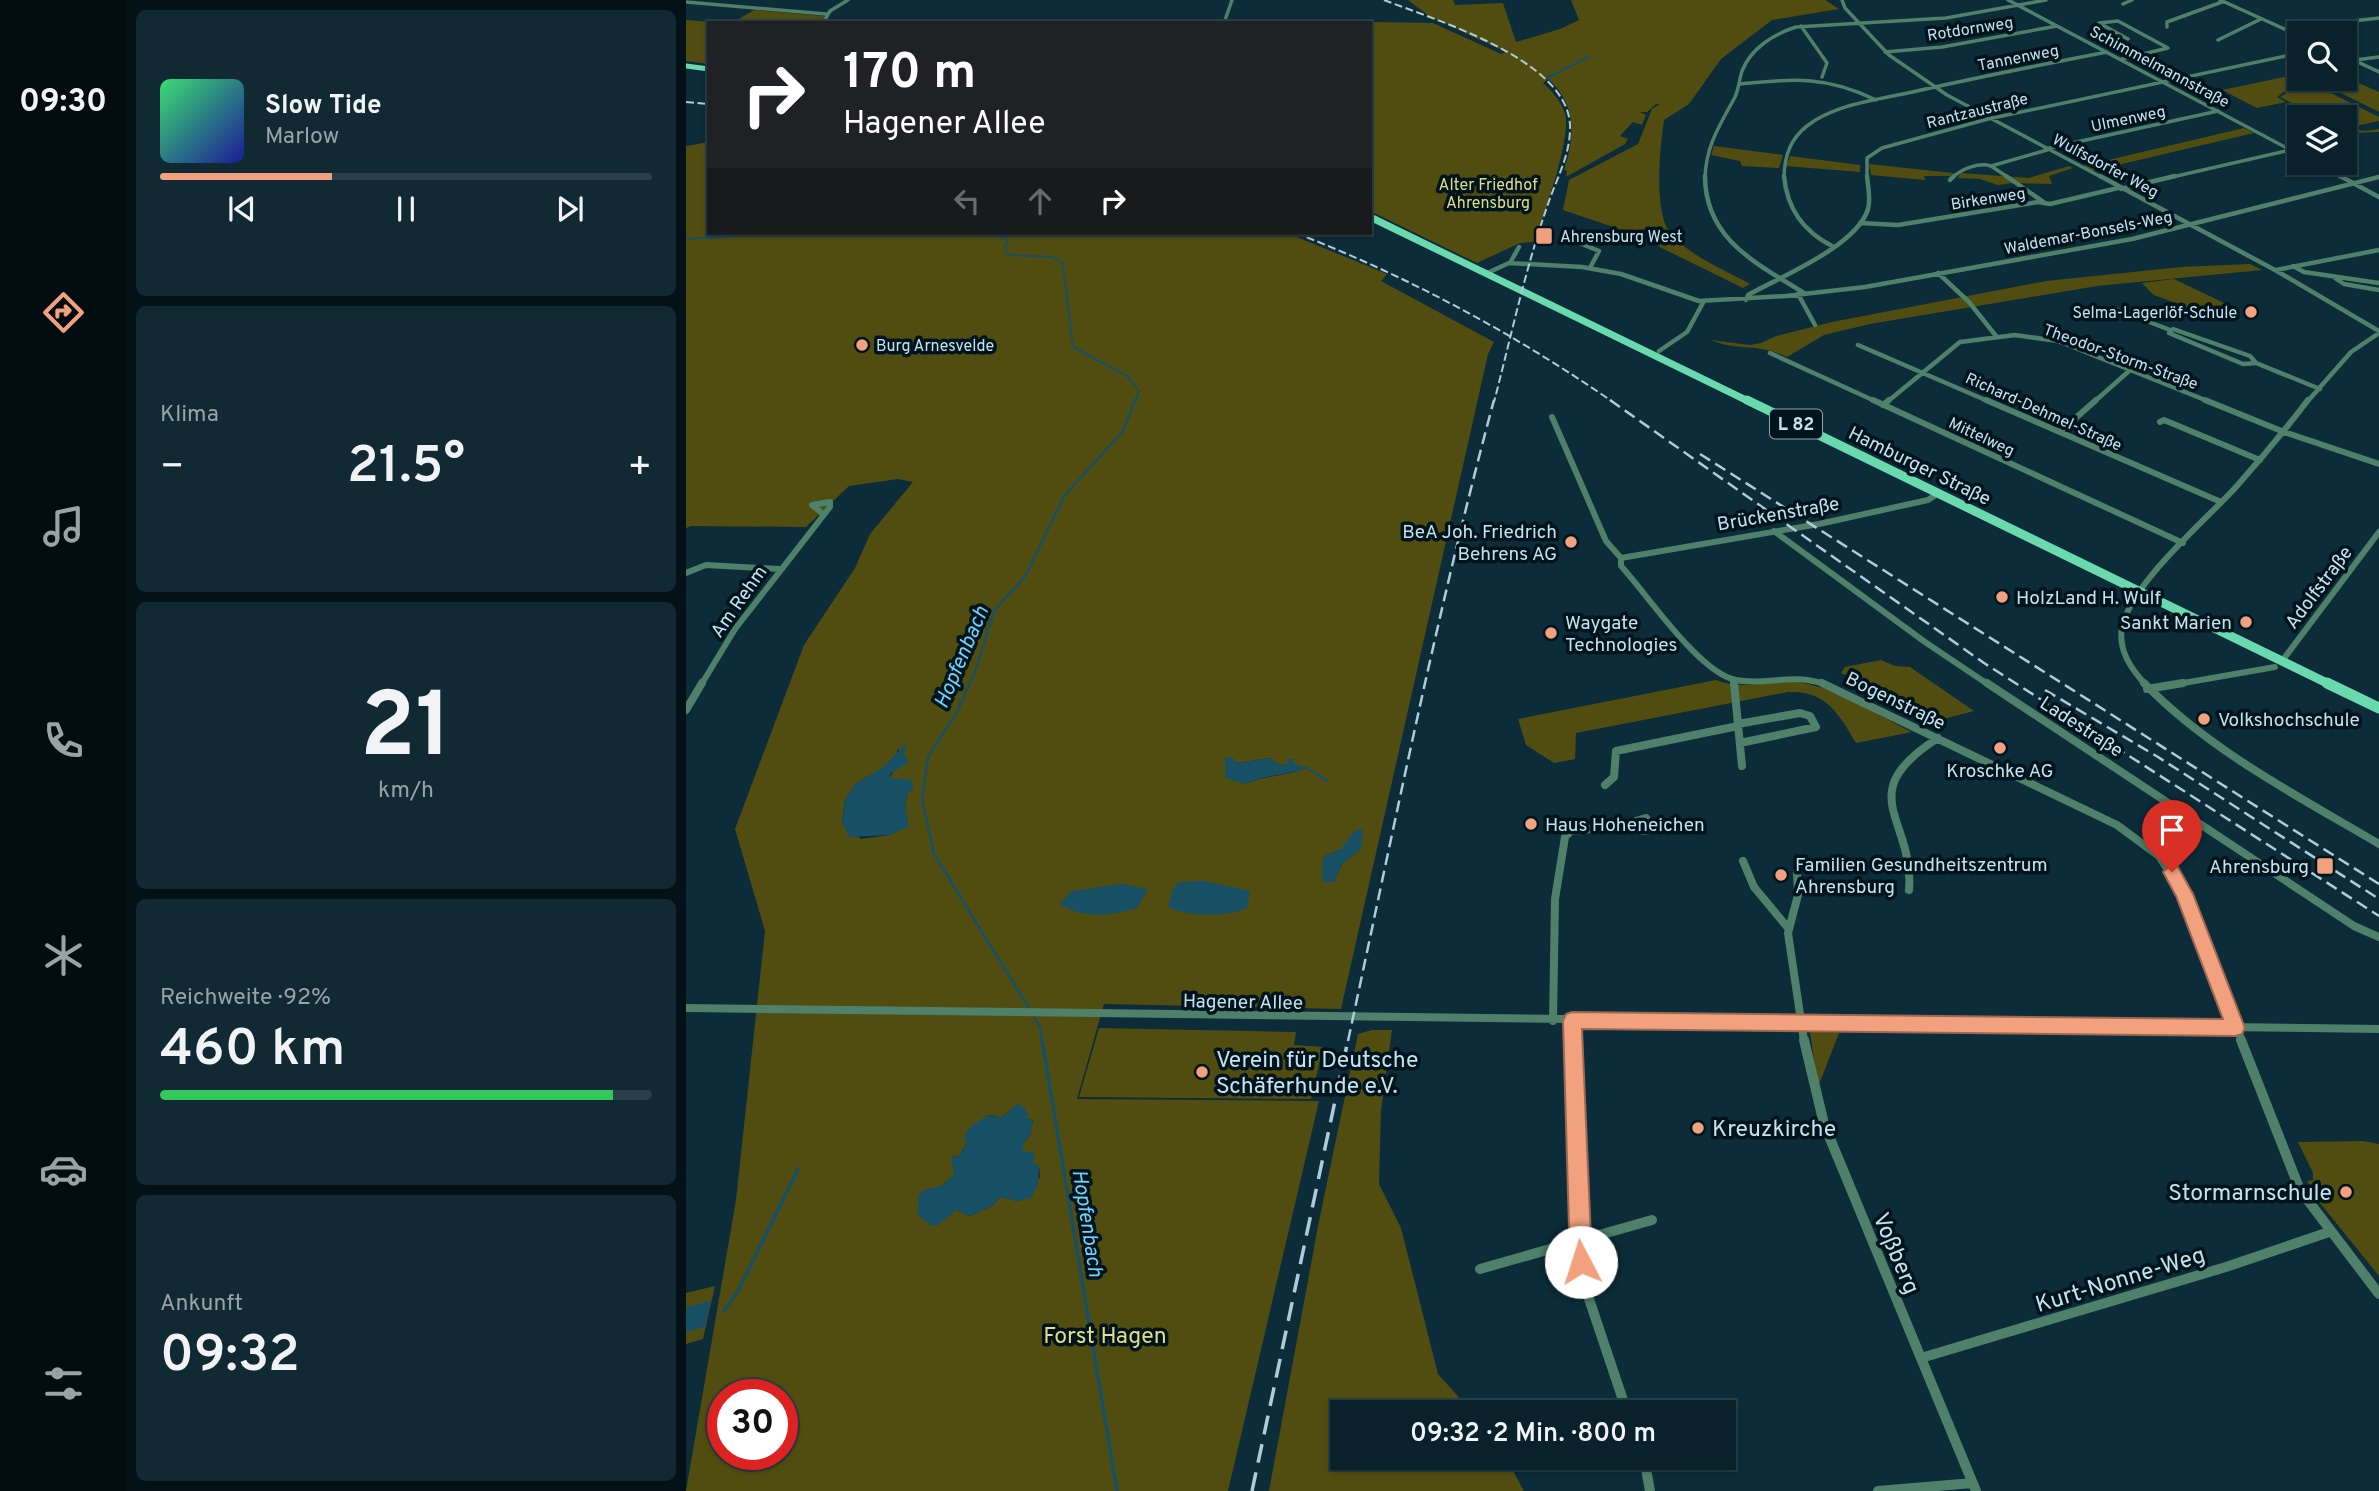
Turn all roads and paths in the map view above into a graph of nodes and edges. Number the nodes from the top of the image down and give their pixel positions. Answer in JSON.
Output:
{"nodes":[{"id":1,"x":848,"y":0,"type":"edge"},
{"id":2,"x":1232,"y":0,"type":"edge"},
{"id":3,"x":1842,"y":0,"type":"edge"},
{"id":4,"x":2008,"y":0,"type":"edge"},
{"id":5,"x":2046,"y":0,"type":"edge"},
{"id":6,"x":2130,"y":0,"type":"edge"},
{"id":7,"x":2222,"y":0,"type":"edge"},
{"id":8,"x":686,"y":2,"type":"edge"},
{"id":9,"x":2123,"y":4,"type":"dead end"},
{"id":10,"x":2018,"y":5,"type":"junction"},
{"id":11,"x":826,"y":15,"type":"junction"},
{"id":12,"x":2379,"y":18,"type":"edge"},
{"id":13,"x":2262,"y":19,"type":"junction"},
{"id":14,"x":824,"y":21,"type":"edge"},
{"id":15,"x":1225,"y":21,"type":"edge"},
{"id":16,"x":1858,"y":22,"type":"junction"},
{"id":17,"x":1801,"y":26,"type":"junction"},
{"id":18,"x":2057,"y":26,"type":"junction"},
{"id":19,"x":2167,"y":27,"type":"dead end"},
{"id":20,"x":2284,"y":29,"type":"junction"},
{"id":21,"x":2287,"y":30,"type":"edge"},
{"id":22,"x":2128,"y":39,"type":"dead end"},
{"id":23,"x":2218,"y":40,"type":"dead end"},
{"id":24,"x":1885,"y":52,"type":"junction"},
{"id":25,"x":2107,"y":52,"type":"junction"},
{"id":26,"x":2287,"y":56,"type":"edge"},
{"id":27,"x":2379,"y":57,"type":"edge"},
{"id":28,"x":2122,"y":60,"type":"junction"},
{"id":29,"x":2357,"y":61,"type":"edge"},
{"id":30,"x":2357,"y":62,"type":"edge"},
{"id":31,"x":686,"y":66,"type":"edge"},
{"id":32,"x":707,"y":69,"type":"edge"},
{"id":33,"x":2379,"y":72,"type":"edge"},
{"id":34,"x":1822,"y":77,"type":"junction"},
{"id":35,"x":2164,"y":82,"type":"junction"},
{"id":36,"x":1740,"y":84,"type":"junction"},
{"id":37,"x":1933,"y":86,"type":"junction"},
{"id":38,"x":1877,"y":100,"type":"junction"},
{"id":39,"x":2218,"y":111,"type":"junction"},
{"id":40,"x":1988,"y":119,"type":"junction"},
{"id":41,"x":2287,"y":148,"type":"edge"},
{"id":42,"x":2046,"y":149,"type":"junction"},
{"id":43,"x":2287,"y":151,"type":"edge"},
{"id":44,"x":1991,"y":166,"type":"junction"},
{"id":45,"x":2336,"y":175,"type":"edge"},
{"id":46,"x":2379,"y":177,"type":"edge"},
{"id":47,"x":1950,"y":180,"type":"dead end"},
{"id":48,"x":2353,"y":184,"type":"junction"},
{"id":49,"x":2119,"y":188,"type":"junction"},
{"id":50,"x":2379,"y":197,"type":"edge"},
{"id":51,"x":2045,"y":203,"type":"junction"},
{"id":52,"x":1372,"y":218,"type":"edge"},
{"id":53,"x":1860,"y":223,"type":"junction"},
{"id":54,"x":2189,"y":225,"type":"junction"},
{"id":55,"x":1577,"y":242,"type":"dead end"},
{"id":56,"x":1832,"y":246,"type":"junction"},
{"id":57,"x":1519,"y":247,"type":"dead end"},
{"id":58,"x":2379,"y":250,"type":"edge"},
{"id":59,"x":1510,"y":263,"type":"junction"},
{"id":60,"x":2293,"y":266,"type":"junction"},
{"id":61,"x":1590,"y":268,"type":"junction"},
{"id":62,"x":2275,"y":270,"type":"junction"},
{"id":63,"x":1938,"y":273,"type":"junction"},
{"id":64,"x":1485,"y":274,"type":"junction"},
{"id":65,"x":1781,"y":278,"type":"junction"},
{"id":66,"x":2334,"y":278,"type":"junction"},
{"id":67,"x":2379,"y":283,"type":"edge"},
{"id":68,"x":2379,"y":290,"type":"edge"},
{"id":69,"x":1802,"y":294,"type":"junction"},
{"id":70,"x":1746,"y":300,"type":"junction"},
{"id":71,"x":1704,"y":301,"type":"junction"},
{"id":72,"x":2113,"y":308,"type":"dead end"},
{"id":73,"x":1815,"y":325,"type":"dead end"},
{"id":74,"x":2170,"y":330,"type":"junction"},
{"id":75,"x":2379,"y":332,"type":"edge"},
{"id":76,"x":1996,"y":336,"type":"junction"},
{"id":77,"x":1858,"y":345,"type":"dead end"},
{"id":78,"x":1659,"y":351,"type":"dead end"},
{"id":79,"x":1770,"y":353,"type":"dead end"},
{"id":80,"x":2256,"y":363,"type":"junction"},
{"id":81,"x":1922,"y":371,"type":"junction"},
{"id":82,"x":2129,"y":371,"type":"junction"},
{"id":83,"x":2320,"y":388,"type":"junction"},
{"id":84,"x":1883,"y":405,"type":"junction"},
{"id":85,"x":1552,"y":417,"type":"dead end"},
{"id":86,"x":2160,"y":422,"type":"dead end"},
{"id":87,"x":2061,"y":431,"type":"junction"},
{"id":88,"x":2284,"y":432,"type":"junction"},
{"id":89,"x":2260,"y":460,"type":"junction"},
{"id":90,"x":2379,"y":464,"type":"edge"},
{"id":91,"x":1937,"y":494,"type":"junction"},
{"id":92,"x":2221,"y":502,"type":"junction"},
{"id":93,"x":822,"y":514,"type":"dead end"},
{"id":94,"x":1775,"y":530,"type":"junction"},
{"id":95,"x":2379,"y":532,"type":"edge"},
{"id":96,"x":2182,"y":543,"type":"junction"},
{"id":97,"x":1621,"y":558,"type":"junction"},
{"id":98,"x":780,"y":569,"type":"junction"},
{"id":99,"x":686,"y":573,"type":"edge"},
{"id":100,"x":2138,"y":591,"type":"junction"},
{"id":101,"x":2278,"y":664,"type":"junction"},
{"id":102,"x":1734,"y":680,"type":"junction"},
{"id":103,"x":2147,"y":689,"type":"junction"},
{"id":104,"x":2379,"y":708,"type":"edge"},
{"id":105,"x":686,"y":710,"type":"edge"},
{"id":106,"x":1738,"y":725,"type":"junction"},
{"id":107,"x":1938,"y":738,"type":"junction"},
{"id":108,"x":1740,"y":743,"type":"junction"},
{"id":109,"x":1742,"y":766,"type":"dead end"},
{"id":110,"x":1605,"y":785,"type":"dead end"},
{"id":111,"x":1635,"y":825,"type":"dead end"},
{"id":112,"x":2379,"y":844,"type":"edge"},
{"id":113,"x":1743,"y":861,"type":"dead end"},
{"id":114,"x":1797,"y":872,"type":"dead end"},
{"id":115,"x":1909,"y":890,"type":"dead end"},
{"id":116,"x":1787,"y":928,"type":"junction"},
{"id":117,"x":2379,"y":937,"type":"edge"},
{"id":118,"x":686,"y":1008,"type":"edge"},
{"id":119,"x":1553,"y":1021,"type":"junction"},
{"id":120,"x":1572,"y":1021,"type":"junction"},
{"id":121,"x":1800,"y":1023,"type":"junction"},
{"id":122,"x":2235,"y":1028,"type":"junction"},
{"id":123,"x":2379,"y":1029,"type":"edge"},
{"id":124,"x":1653,"y":1220,"type":"dead end"},
{"id":125,"x":2329,"y":1232,"type":"junction"},
{"id":126,"x":1578,"y":1244,"type":"junction"},
{"id":127,"x":1480,"y":1269,"type":"dead end"},
{"id":128,"x":2379,"y":1294,"type":"edge"},
{"id":129,"x":1921,"y":1358,"type":"junction"},
{"id":130,"x":1623,"y":1400,"type":"edge"},
{"id":131,"x":1646,"y":1470,"type":"edge"},
{"id":132,"x":1975,"y":1487,"type":"edge"},
{"id":133,"x":1650,"y":1491,"type":"edge"},
{"id":134,"x":1878,"y":1491,"type":"edge"}],
"edges":[{"from":1,"to":11,"type":"street"},
{"from":2,"to":15,"type":"street"},
{"from":3,"to":16,"type":"street","name":"Wulfsdorfer Weg"},
{"from":4,"to":10,"type":"street","name":"Schimmelmannstraße"},
{"from":5,"to":10,"type":"street"},
{"from":6,"to":9,"type":"street"},
{"from":7,"to":13,"type":"street"},
{"from":7,"to":19,"type":"street"},
{"from":8,"to":11,"type":"street"},
{"from":10,"to":16,"type":"street"},
{"from":10,"to":18,"type":"street","name":"Schimmelmannstraße"},
{"from":11,"to":14,"type":"street"},
{"from":12,"to":20,"type":"street"},
{"from":13,"to":20,"type":"street"},
{"from":13,"to":23,"type":"street"},
{"from":16,"to":17,"type":"street"},
{"from":16,"to":24,"type":"street","name":"Wulfsdorfer Weg"},
{"from":17,"to":34,"type":"street"},
{"from":17,"to":36,"type":"street"},
{"from":18,"to":24,"type":"street","name":"Rotdornweg"},
{"from":18,"to":25,"type":"street","name":"Schimmelmannstraße"},
{"from":20,"to":21,"type":"street"},
{"from":22,"to":28,"type":"street"},
{"from":24,"to":37,"type":"street","name":"Wulfsdorfer Weg"},
{"from":25,"to":28,"type":"street","name":"Schimmelmannstraße"},
{"from":25,"to":37,"type":"street","name":"Tannenweg"},
{"from":26,"to":35,"type":"street","name":"Rantzaustraße"},
{"from":27,"to":29,"type":"street"},
{"from":28,"to":35,"type":"street","name":"Schimmelmannstraße"},
{"from":30,"to":33,"type":"street"},
{"from":31,"to":32,"type":"main road"},
{"from":34,"to":36,"type":"street"},
{"from":34,"to":38,"type":"street"},
{"from":35,"to":39,"type":"street","name":"Schimmelmannstraße"},
{"from":35,"to":40,"type":"street","name":"Rantzaustraße"},
{"from":36,"to":65,"type":"street"},
{"from":37,"to":38,"type":"street","name":"Tannenweg"},
{"from":37,"to":40,"type":"street","name":"Wulfsdorfer Weg"},
{"from":38,"to":56,"type":"street","name":"Tannenweg"},
{"from":39,"to":41,"type":"street","name":"Schimmelmannstraße"},
{"from":39,"to":42,"type":"street","name":"Ulmenweg"},
{"from":40,"to":42,"type":"street","name":"Wulfsdorfer Weg"},
{"from":40,"to":53,"type":"street","name":"Rantzaustraße"},
{"from":42,"to":44,"type":"street","name":"Ulmenweg"},
{"from":42,"to":49,"type":"street","name":"Wulfsdorfer Weg"},
{"from":43,"to":49,"type":"street","name":"Birkenweg"},
{"from":44,"to":47,"type":"street","name":"Ulmenweg"},
{"from":44,"to":51,"type":"street"},
{"from":45,"to":48,"type":"street"},
{"from":46,"to":48,"type":"street","name":"Waldemar-Bonsels-Weg"},
{"from":48,"to":50,"type":"street"},
{"from":48,"to":54,"type":"street","name":"Waldemar-Bonsels-Weg"},
{"from":49,"to":51,"type":"street","name":"Birkenweg"},
{"from":49,"to":54,"type":"street","name":"Wulfsdorfer Weg"},
{"from":51,"to":53,"type":"street","name":"Birkenweg"},
{"from":52,"to":64,"type":"main road","name":"Hamburger Straße","number":"L 82"},
{"from":53,"to":56,"type":"street"},
{"from":54,"to":62,"type":"street","name":"Wulfsdorfer Weg"},
{"from":54,"to":63,"type":"street","name":"Waldemar-Bonsels-Weg"},
{"from":55,"to":61,"type":"street"},
{"from":56,"to":65,"type":"street"},
{"from":57,"to":59,"type":"street"},
{"from":58,"to":60,"type":"street"},
{"from":59,"to":61,"type":"street","name":"Waldemar-Bonsels-Weg"},
{"from":59,"to":64,"type":"street","name":"Waldemar-Bonsels-Weg"},
{"from":60,"to":62,"type":"street"},
{"from":60,"to":66,"type":"street"},
{"from":61,"to":71,"type":"street","name":"Waldemar-Bonsels-Weg"},
{"from":62,"to":75,"type":"street","name":"Wulfsdorfer Weg"},
{"from":63,"to":69,"type":"street","name":"Waldemar-Bonsels-Weg"},
{"from":63,"to":76,"type":"street"},
{"from":64,"to":91,"type":"main road","name":"Hamburger Straße","number":"L 82"},
{"from":65,"to":69,"type":"street"},
{"from":65,"to":70,"type":"street"},
{"from":66,"to":67,"type":"street"},
{"from":66,"to":68,"type":"street"},
{"from":69,"to":70,"type":"street","name":"Waldemar-Bonsels-Weg"},
{"from":69,"to":73,"type":"street"},
{"from":70,"to":71,"type":"street","name":"Waldemar-Bonsels-Weg"},
{"from":71,"to":78,"type":"street"},
{"from":72,"to":74,"type":"street"},
{"from":74,"to":80,"type":"street"},
{"from":74,"to":80,"type":"street"},
{"from":75,"to":83,"type":"street","name":"Wulfsdorfer Weg"},
{"from":76,"to":81,"type":"street","name":"Theodor-Storm-Straße"},
{"from":76,"to":82,"type":"street","name":"Theodor-Storm-Straße"},
{"from":77,"to":81,"type":"street","name":"Richard-Dehmel-Straße"},
{"from":79,"to":84,"type":"street","name":"Mittelweg"},
{"from":80,"to":83,"type":"street"},
{"from":81,"to":84,"type":"street","name":"Theodor-Storm-Straße"},
{"from":81,"to":87,"type":"street","name":"Richard-Dehmel-Straße"},
{"from":82,"to":87,"type":"street"},
{"from":82,"to":88,"type":"street","name":"Theodor-Storm-Straße"},
{"from":83,"to":88,"type":"street","name":"Wulfsdorfer Weg"},
{"from":84,"to":96,"type":"street","name":"Mittelweg"},
{"from":85,"to":97,"type":"street"},
{"from":86,"to":89,"type":"street"},
{"from":87,"to":92,"type":"street","name":"Richard-Dehmel-Straße"},
{"from":88,"to":89,"type":"street","name":"Wulfsdorfer Weg"},
{"from":88,"to":90,"type":"street","name":"Theodor-Storm-Straße"},
{"from":89,"to":92,"type":"street","name":"Wulfsdorfer Weg"},
{"from":91,"to":94,"type":"street","name":"Brückenstraße"},
{"from":91,"to":100,"type":"main road","name":"Hamburger Straße","number":"L 82"},
{"from":92,"to":96,"type":"street","name":"Wulfsdorfer Weg"},
{"from":93,"to":98,"type":"street","name":"Am Rehm"},
{"from":94,"to":97,"type":"street","name":"Brückenstraße"},
{"from":94,"to":117,"type":"street","name":"Ladestraße"},
{"from":95,"to":101,"type":"street","name":"Adolfstraße"},
{"from":96,"to":100,"type":"street","name":"Wulfsdorfer Weg"},
{"from":97,"to":102,"type":"street"},
{"from":98,"to":99,"type":"street"},
{"from":98,"to":105,"type":"street","name":"Am Rehm"},
{"from":100,"to":101,"type":"main road","name":"Hamburger Straße","number":"L 82"},
{"from":100,"to":103,"type":"street","name":"Wulfsdorfer Weg"},
{"from":101,"to":103,"type":"street"},
{"from":101,"to":104,"type":"main road","name":"Hamburger Straße","number":"L 82"},
{"from":102,"to":106,"type":"street"},
{"from":102,"to":107,"type":"street","name":"Bogenstraße"},
{"from":103,"to":112,"type":"street","name":"Wulfsdorfer Weg"},
{"from":106,"to":108,"type":"street"},
{"from":106,"to":108,"type":"street"},
{"from":106,"to":110,"type":"street"},
{"from":107,"to":115,"type":"street"},
{"from":107,"to":122,"type":"street","name":"Bogenstraße"},
{"from":108,"to":109,"type":"street"},
{"from":111,"to":119,"type":"street"},
{"from":113,"to":116,"type":"street"},
{"from":114,"to":116,"type":"street"},
{"from":116,"to":121,"type":"street"},
{"from":118,"to":119,"type":"street","name":"Hagener Allee"},
{"from":119,"to":120,"type":"street","name":"Hagener Allee"},
{"from":120,"to":121,"type":"street","name":"Hagener Allee"},
{"from":120,"to":126,"type":"street"},
{"from":121,"to":122,"type":"street","name":"Hagener Allee"},
{"from":121,"to":129,"type":"street","name":"Voßberg"},
{"from":122,"to":123,"type":"street","name":"Hagener Allee"},
{"from":122,"to":125,"type":"street","name":"Bogenstraße"},
{"from":124,"to":126,"type":"street"},
{"from":125,"to":128,"type":"street","name":"Bogenstraße"},
{"from":125,"to":129,"type":"street","name":"Kurt-Nonne-Weg"},
{"from":126,"to":127,"type":"street"},
{"from":126,"to":130,"type":"street"},
{"from":129,"to":132,"type":"street","name":"Voßberg"},
{"from":131,"to":133,"type":"street"},
{"from":132,"to":134,"type":"street"}]}
